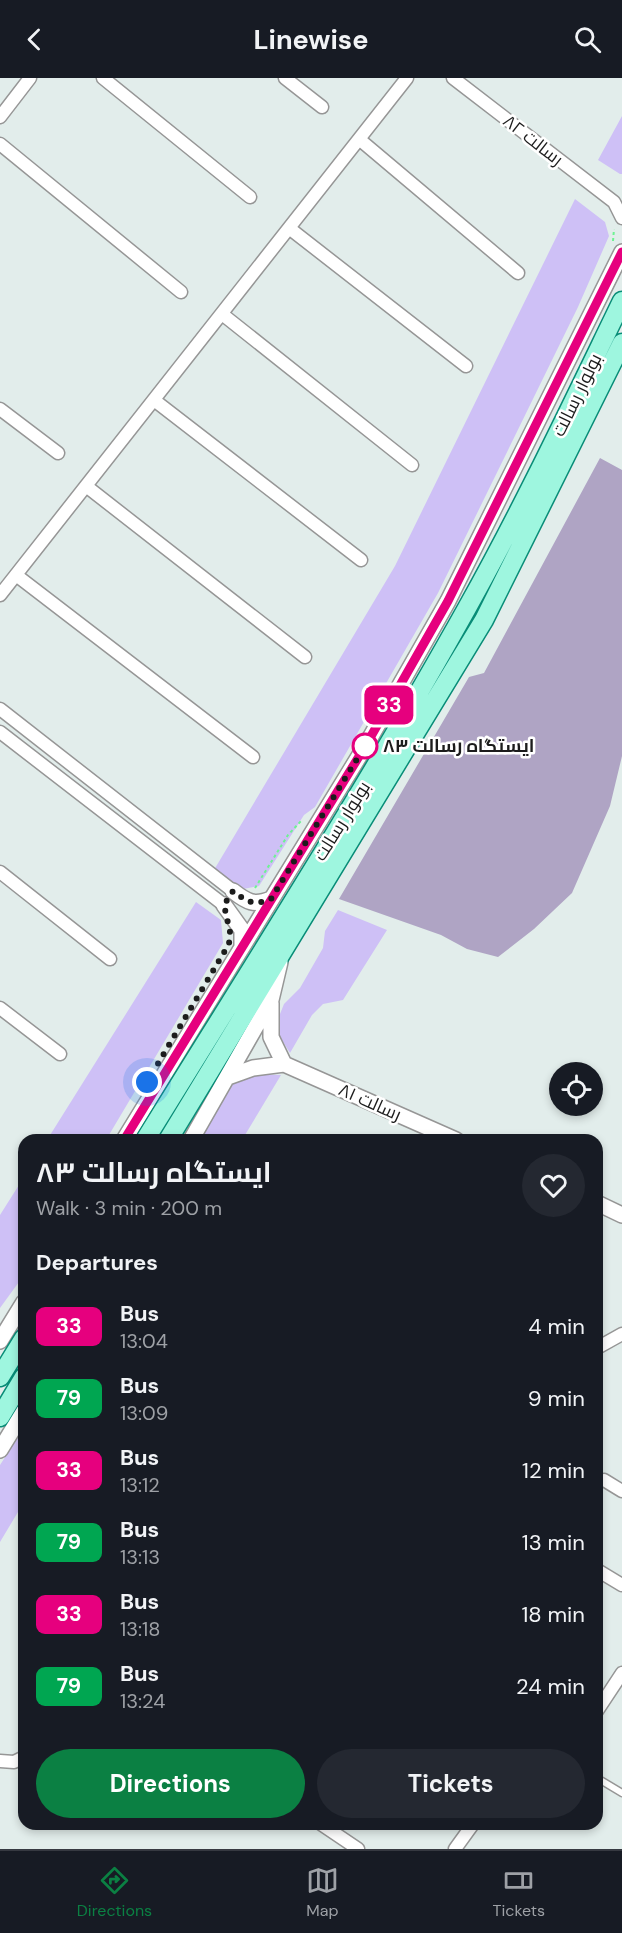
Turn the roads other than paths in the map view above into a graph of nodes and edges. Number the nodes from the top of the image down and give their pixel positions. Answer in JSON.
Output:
{"nodes":[{"id":1,"x":30,"y":78,"type":"edge"},
{"id":2,"x":103,"y":78,"type":"edge"},
{"id":3,"x":285,"y":78,"type":"edge"},
{"id":4,"x":407,"y":78,"type":"edge"},
{"id":5,"x":453,"y":78,"type":"edge"},
{"id":6,"x":322,"y":107,"type":"dead end"},
{"id":7,"x":0,"y":117,"type":"edge"},
{"id":8,"x":359,"y":139,"type":"junction"},
{"id":9,"x":0,"y":144,"type":"edge"},
{"id":10,"x":250,"y":197,"type":"dead end"},
{"id":11,"x":618,"y":202,"type":"edge"},
{"id":12,"x":622,"y":218,"type":"edge"},
{"id":13,"x":289,"y":228,"type":"junction"},
{"id":14,"x":615,"y":251,"type":"edge"},
{"id":15,"x":518,"y":273,"type":"dead end"},
{"id":16,"x":181,"y":292,"type":"dead end"},
{"id":17,"x":622,"y":301,"type":"edge"},
{"id":18,"x":222,"y":314,"type":"junction"},
{"id":19,"x":622,"y":343,"type":"edge"},
{"id":20,"x":466,"y":366,"type":"dead end"},
{"id":21,"x":154,"y":400,"type":"junction"},
{"id":22,"x":0,"y":409,"type":"edge"},
{"id":23,"x":58,"y":453,"type":"dead end"},
{"id":24,"x":412,"y":465,"type":"dead end"},
{"id":25,"x":86,"y":486,"type":"junction"},
{"id":26,"x":361,"y":560,"type":"dead end"},
{"id":27,"x":16,"y":575,"type":"junction"},
{"id":28,"x":0,"y":595,"type":"edge"},
{"id":29,"x":305,"y":657,"type":"dead end"},
{"id":30,"x":0,"y":709,"type":"edge"},
{"id":31,"x":0,"y":732,"type":"edge"},
{"id":32,"x":253,"y":757,"type":"dead end"},
{"id":33,"x":0,"y":872,"type":"edge"},
{"id":34,"x":233,"y":891,"type":"joint"},
{"id":35,"x":271,"y":899,"type":"junction"},
{"id":36,"x":224,"y":905,"type":"joint"},
{"id":37,"x":242,"y":948,"type":"junction"},
{"id":38,"x":282,"y":954,"type":"junction"},
{"id":39,"x":110,"y":959,"type":"dead end"},
{"id":40,"x":271,"y":1000,"type":"junction"},
{"id":41,"x":0,"y":1008,"type":"edge"},
{"id":42,"x":60,"y":1054,"type":"dead end"},
{"id":43,"x":284,"y":1064,"type":"junction"},
{"id":44,"x":228,"y":1077,"type":"junction"},
{"id":45,"x":128,"y":1134,"type":"edge"},
{"id":46,"x":149,"y":1134,"type":"edge"},
{"id":47,"x":172,"y":1134,"type":"edge"},
{"id":48,"x":195,"y":1134,"type":"edge"},
{"id":49,"x":442,"y":1134,"type":"edge"},
{"id":50,"x":603,"y":1206,"type":"edge"},
{"id":51,"x":622,"y":1215,"type":"edge"},
{"id":52,"x":18,"y":1312,"type":"edge"},
{"id":53,"x":622,"y":1334,"type":"edge"},
{"id":54,"x":0,"y":1341,"type":"edge"},
{"id":55,"x":603,"y":1345,"type":"edge"},
{"id":56,"x":18,"y":1348,"type":"edge"},
{"id":57,"x":0,"y":1377,"type":"edge"},
{"id":58,"x":18,"y":1387,"type":"edge"},
{"id":59,"x":0,"y":1417,"type":"edge"},
{"id":60,"x":18,"y":1421,"type":"edge"},
{"id":61,"x":0,"y":1450,"type":"edge"},
{"id":62,"x":604,"y":1480,"type":"dead end"},
{"id":63,"x":622,"y":1491,"type":"edge"},
{"id":64,"x":603,"y":1574,"type":"edge"},
{"id":65,"x":622,"y":1585,"type":"edge"},
{"id":66,"x":622,"y":1673,"type":"edge"},
{"id":67,"x":603,"y":1702,"type":"edge"},
{"id":68,"x":18,"y":1760,"type":"edge"},
{"id":69,"x":0,"y":1761,"type":"edge"},
{"id":70,"x":603,"y":1782,"type":"edge"},
{"id":71,"x":622,"y":1793,"type":"edge"},
{"id":72,"x":330,"y":1830,"type":"edge"},
{"id":73,"x":469,"y":1830,"type":"edge"},
{"id":74,"x":358,"y":1849,"type":"edge"},
{"id":75,"x":455,"y":1849,"type":"edge"}],
"edges":[{"from":1,"to":7,"type":"street"},
{"from":2,"to":10,"type":"street"},
{"from":3,"to":6,"type":"street"},
{"from":4,"to":8,"type":"street"},
{"from":5,"to":11,"type":"street","name":"رسالت ۸۲"},
{"from":8,"to":13,"type":"street"},
{"from":8,"to":15,"type":"street"},
{"from":9,"to":16,"type":"street"},
{"from":11,"to":12,"type":"street"},
{"from":13,"to":18,"type":"street"},
{"from":13,"to":20,"type":"street"},
{"from":14,"to":35,"type":"street"},
{"from":17,"to":46,"type":"main road","name":"بولوار رسالت"},
{"from":18,"to":21,"type":"street"},
{"from":18,"to":24,"type":"street"},
{"from":19,"to":38,"type":"main road","name":"بولوار رسالت"},
{"from":21,"to":25,"type":"street"},
{"from":21,"to":26,"type":"street"},
{"from":22,"to":23,"type":"street"},
{"from":25,"to":27,"type":"street"},
{"from":25,"to":29,"type":"street"},
{"from":27,"to":28,"type":"street"},
{"from":27,"to":32,"type":"street"},
{"from":30,"to":34,"type":"street"},
{"from":31,"to":36,"type":"street"},
{"from":33,"to":39,"type":"street"},
{"from":34,"to":35,"type":"street"},
{"from":35,"to":37,"type":"street"},
{"from":36,"to":37,"type":"street"},
{"from":37,"to":45,"type":"street"},
{"from":38,"to":40,"type":"street"},
{"from":38,"to":47,"type":"main road","name":"بولوار رسالت"},
{"from":40,"to":43,"type":"street"},
{"from":40,"to":44,"type":"street"},
{"from":41,"to":42,"type":"street"},
{"from":43,"to":44,"type":"street"},
{"from":43,"to":49,"type":"street","name":"رسالت ۸۱"},
{"from":44,"to":48,"type":"street"},
{"from":50,"to":51,"type":"street"},
{"from":52,"to":54,"type":"street"},
{"from":53,"to":55,"type":"street"},
{"from":56,"to":57,"type":"main road"},
{"from":58,"to":59,"type":"main road"},
{"from":60,"to":61,"type":"street"},
{"from":62,"to":63,"type":"street"},
{"from":64,"to":65,"type":"street"},
{"from":66,"to":67,"type":"street"},
{"from":68,"to":69,"type":"street"},
{"from":70,"to":71,"type":"lane"},
{"from":72,"to":74,"type":"street"},
{"from":73,"to":75,"type":"street"}]}
